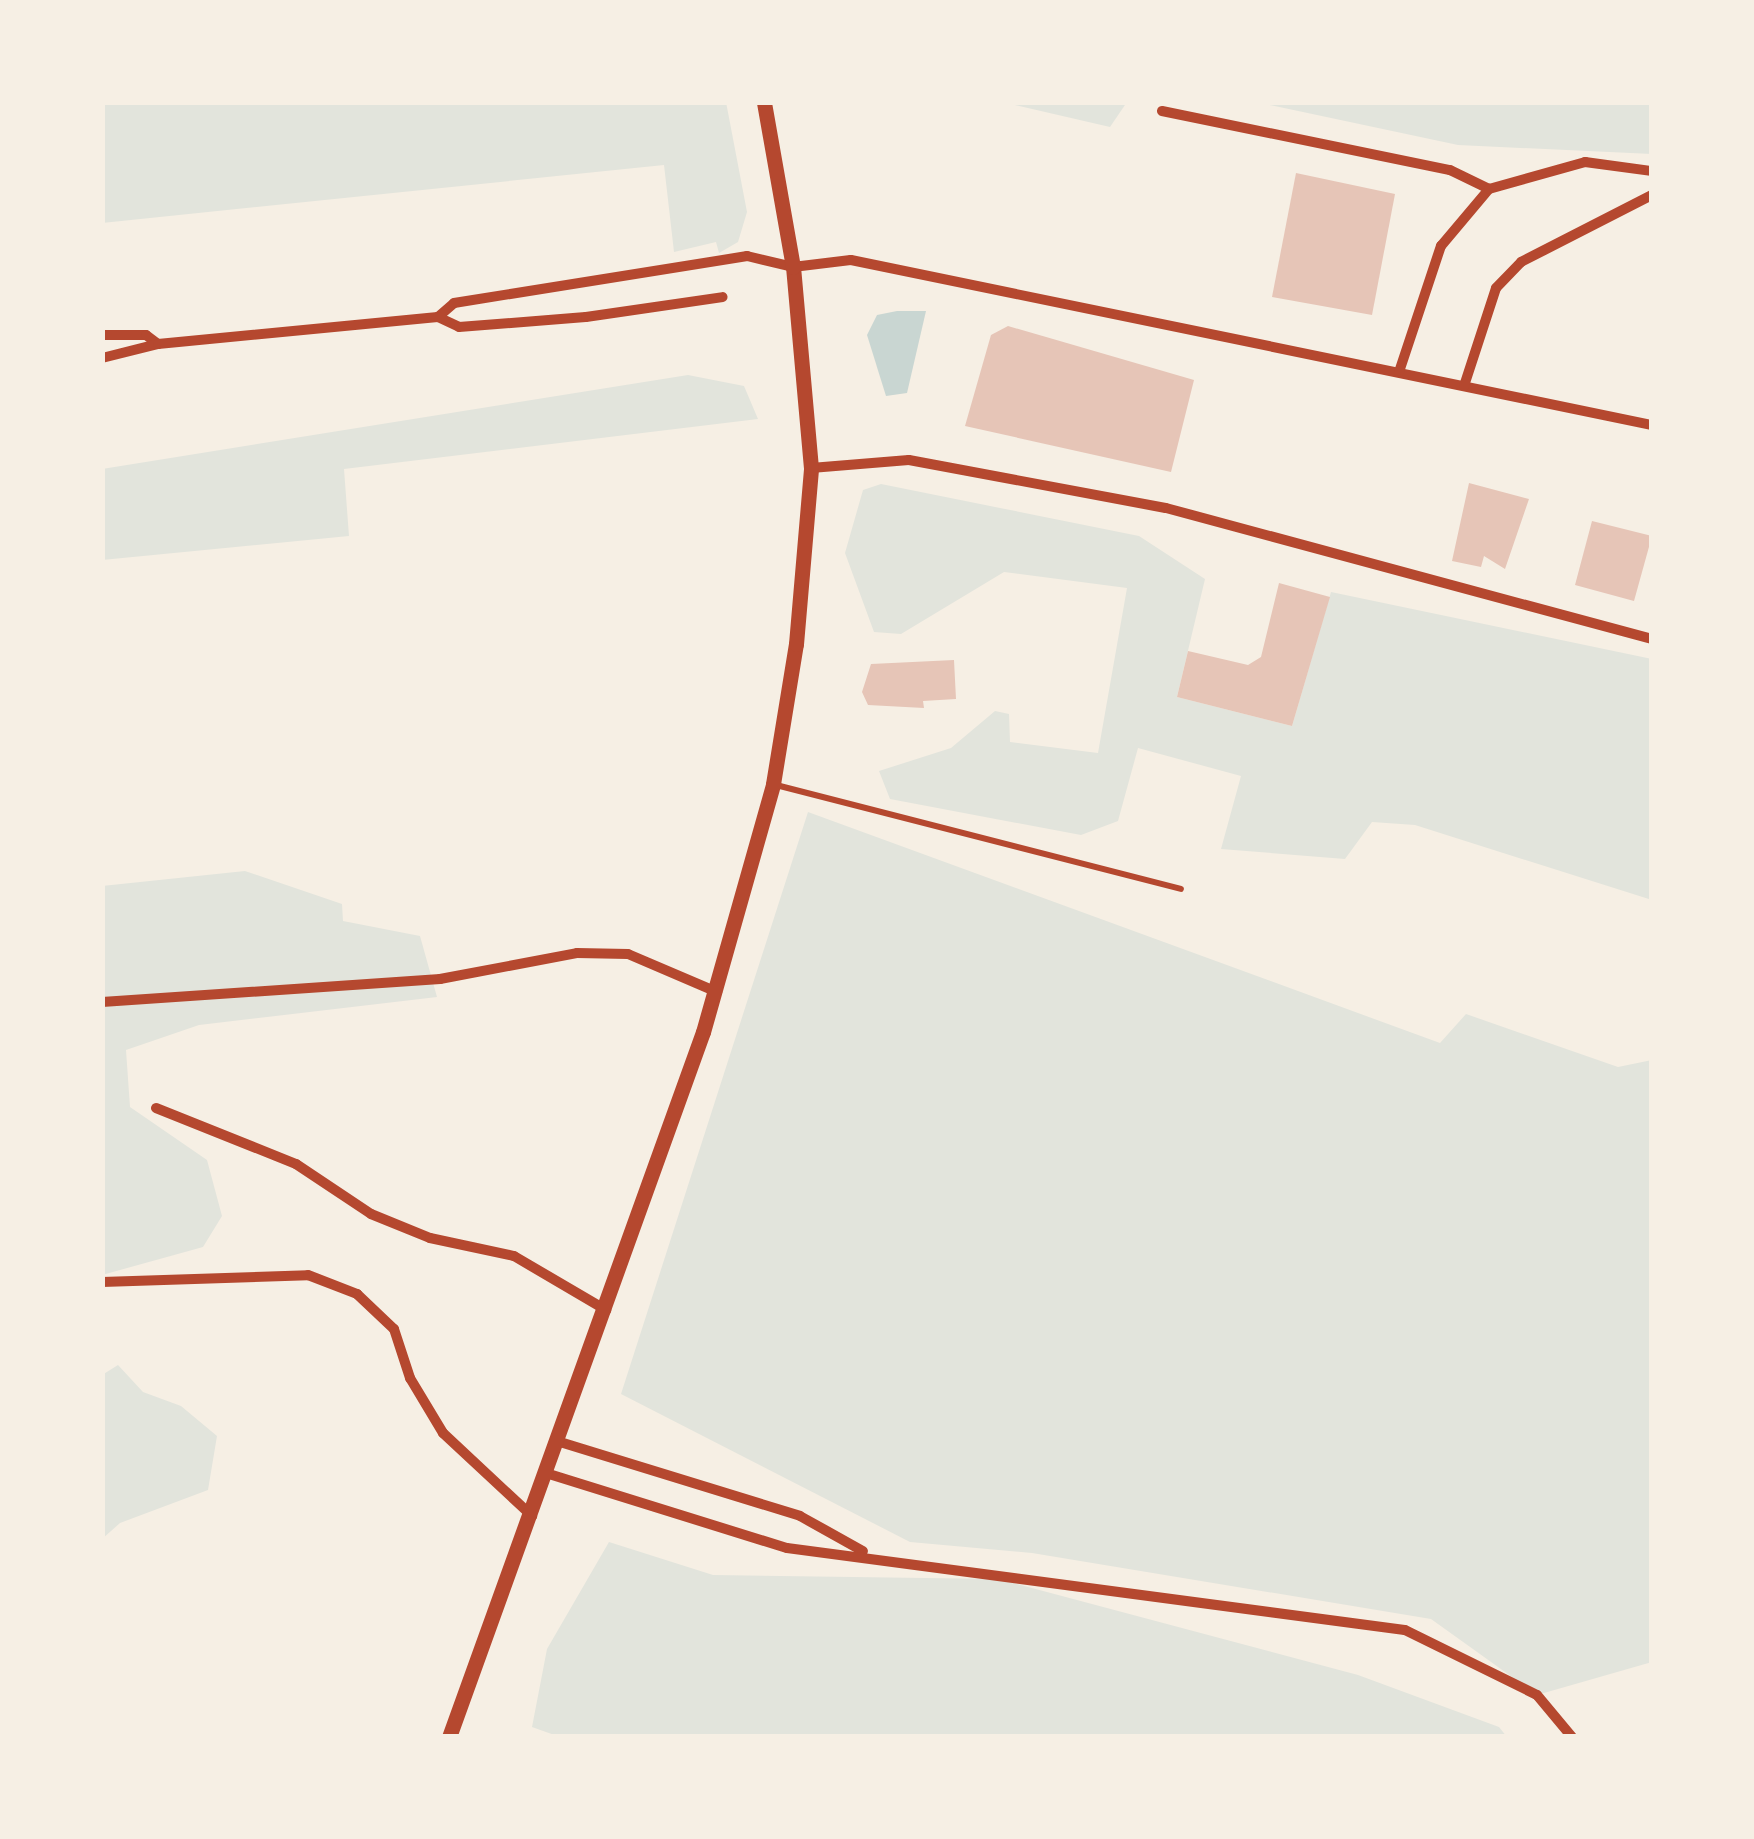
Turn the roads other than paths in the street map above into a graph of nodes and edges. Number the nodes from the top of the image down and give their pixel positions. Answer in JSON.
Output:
{"nodes":[{"id":1,"x":764,"y":102,"type":"edge"},
{"id":2,"x":1162,"y":111,"type":"dead end"},
{"id":3,"x":1652,"y":171,"type":"edge"},
{"id":4,"x":1489,"y":189,"type":"junction"},
{"id":5,"x":1652,"y":195,"type":"edge"},
{"id":6,"x":793,"y":267,"type":"junction"},
{"id":7,"x":723,"y":297,"type":"dead end"},
{"id":8,"x":438,"y":317,"type":"junction"},
{"id":9,"x":102,"y":335,"type":"edge"},
{"id":10,"x":158,"y":344,"type":"junction"},
{"id":11,"x":102,"y":358,"type":"edge"},
{"id":12,"x":1399,"y":372,"type":"junction"},
{"id":13,"x":1464,"y":386,"type":"junction"},
{"id":14,"x":1652,"y":425,"type":"edge"},
{"id":15,"x":811,"y":468,"type":"junction"},
{"id":16,"x":1652,"y":639,"type":"edge"},
{"id":17,"x":772,"y":784,"type":"junction"},
{"id":18,"x":1181,"y":889,"type":"dead end"},
{"id":19,"x":717,"y":992,"type":"junction"},
{"id":20,"x":102,"y":1001,"type":"edge"},
{"id":21,"x":156,"y":1108,"type":"dead end"},
{"id":22,"x":102,"y":1282,"type":"edge"},
{"id":23,"x":606,"y":1310,"type":"junction"},
{"id":24,"x":560,"y":1442,"type":"junction"},
{"id":25,"x":549,"y":1474,"type":"junction"},
{"id":26,"x":532,"y":1516,"type":"junction"},
{"id":27,"x":866,"y":1552,"type":"junction"},
{"id":28,"x":449,"y":1737,"type":"edge"},
{"id":29,"x":1572,"y":1737,"type":"edge"}],
"edges":[{"from":1,"to":6,"type":"main road"},
{"from":2,"to":4,"type":"street"},
{"from":3,"to":4,"type":"street"},
{"from":4,"to":12,"type":"street"},
{"from":5,"to":13,"type":"street"},
{"from":6,"to":8,"type":"street"},
{"from":6,"to":12,"type":"street"},
{"from":6,"to":15,"type":"main road"},
{"from":7,"to":8,"type":"street"},
{"from":8,"to":10,"type":"street"},
{"from":9,"to":10,"type":"street"},
{"from":10,"to":11,"type":"street"},
{"from":12,"to":13,"type":"street"},
{"from":13,"to":14,"type":"street"},
{"from":15,"to":16,"type":"street"},
{"from":15,"to":17,"type":"main road"},
{"from":17,"to":18,"type":"lane"},
{"from":17,"to":19,"type":"main road"},
{"from":19,"to":20,"type":"street"},
{"from":19,"to":23,"type":"main road"},
{"from":21,"to":23,"type":"street"},
{"from":22,"to":26,"type":"street"},
{"from":23,"to":24,"type":"main road"},
{"from":24,"to":25,"type":"main road"},
{"from":24,"to":27,"type":"street"},
{"from":25,"to":26,"type":"main road"},
{"from":25,"to":27,"type":"street"},
{"from":26,"to":28,"type":"main road"},
{"from":27,"to":29,"type":"street"}]}
